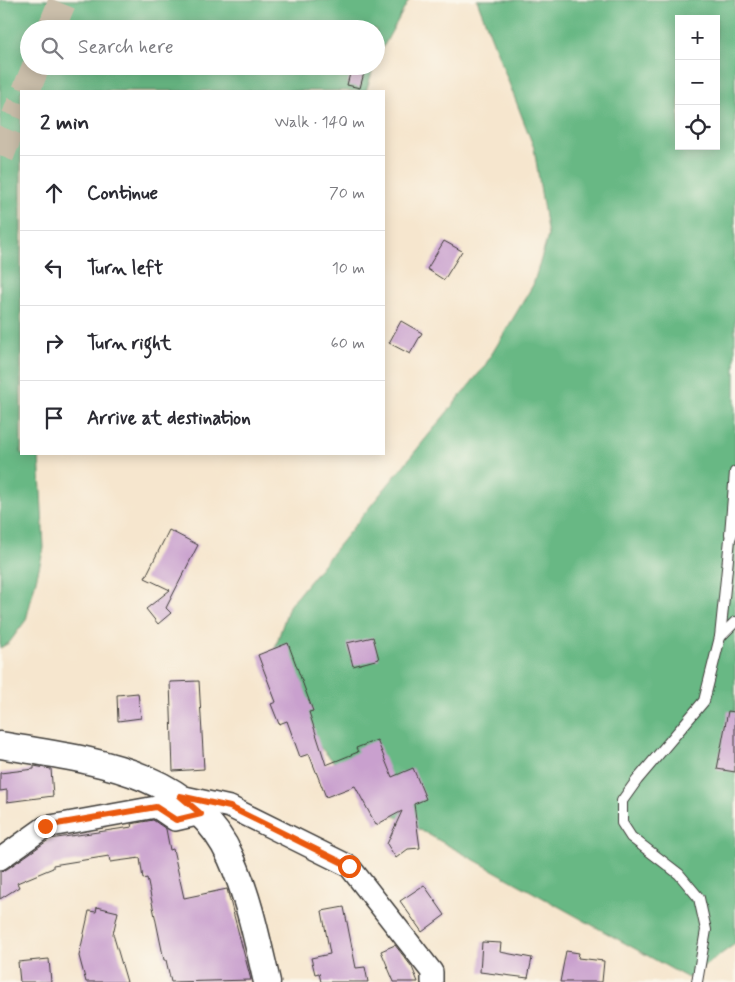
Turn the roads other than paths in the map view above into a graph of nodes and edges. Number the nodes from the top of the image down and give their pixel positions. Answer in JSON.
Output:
{"nodes":[{"id":1,"x":735,"y":472,"type":"edge"},
{"id":2,"x":735,"y":526,"type":"edge"},
{"id":3,"x":730,"y":539,"type":"junction"},
{"id":4,"x":735,"y":622,"type":"edge"},
{"id":5,"x":720,"y":637,"type":"junction"},
{"id":6,"x":0,"y":745,"type":"edge"},
{"id":7,"x":180,"y":796,"type":"junction"},
{"id":8,"x":201,"y":814,"type":"junction"},
{"id":9,"x":0,"y":859,"type":"edge"},
{"id":10,"x":267,"y":982,"type":"edge"},
{"id":11,"x":432,"y":982,"type":"edge"},
{"id":12,"x":697,"y":982,"type":"edge"}],
"edges":[{"from":1,"to":3,"type":"lane"},
{"from":2,"to":3,"type":"lane"},
{"from":3,"to":5,"type":"lane"},
{"from":4,"to":5,"type":"lane"},
{"from":5,"to":12,"type":"lane"},
{"from":6,"to":7,"type":"street"},
{"from":7,"to":8,"type":"street"},
{"from":7,"to":11,"type":"street"},
{"from":8,"to":9,"type":"street"},
{"from":8,"to":10,"type":"street"}]}
